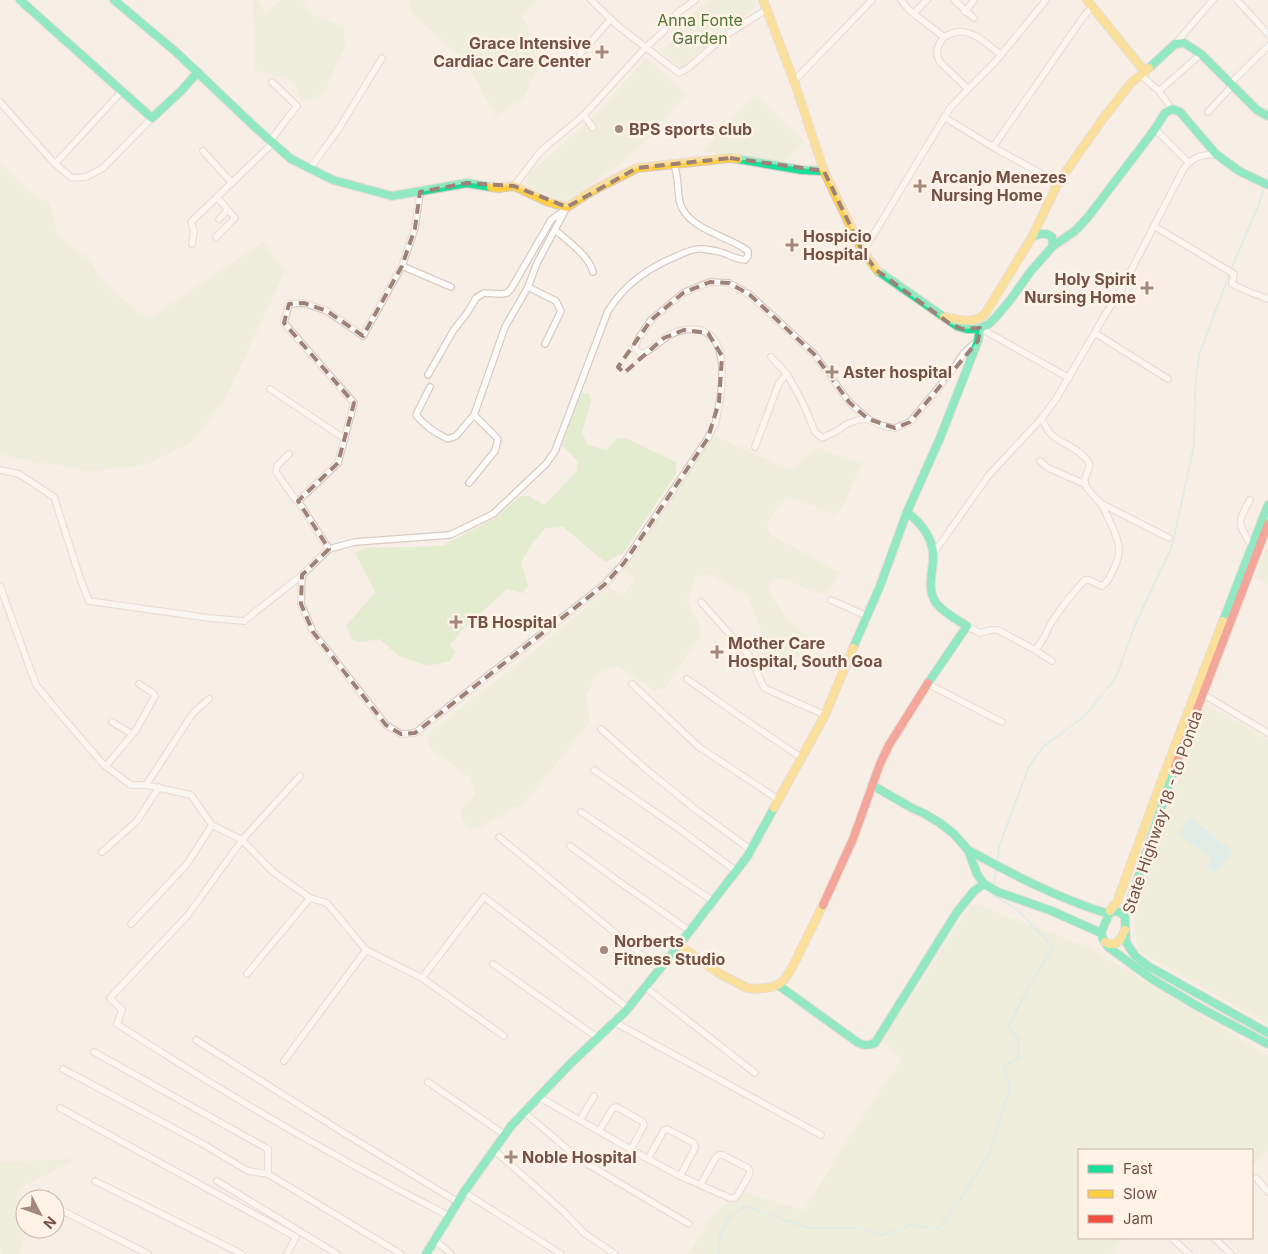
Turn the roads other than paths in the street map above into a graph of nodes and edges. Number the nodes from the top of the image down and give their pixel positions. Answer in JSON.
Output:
{"nodes":[{"id":1,"x":20,"y":0,"type":"edge"},
{"id":2,"x":591,"y":0,"type":"edge"},
{"id":3,"x":695,"y":0,"type":"edge"},
{"id":4,"x":763,"y":0,"type":"edge"},
{"id":5,"x":872,"y":0,"type":"edge"},
{"id":6,"x":900,"y":0,"type":"edge"},
{"id":7,"x":927,"y":0,"type":"edge"},
{"id":8,"x":954,"y":0,"type":"edge"},
{"id":9,"x":974,"y":0,"type":"edge"},
{"id":10,"x":1046,"y":0,"type":"edge"},
{"id":11,"x":1213,"y":0,"type":"edge"},
{"id":12,"x":1238,"y":0,"type":"edge"},
{"id":13,"x":117,"y":1,"type":"edge"},
{"id":14,"x":1090,"y":3,"type":"edge"},
{"id":15,"x":766,"y":10,"type":"junction"},
{"id":16,"x":965,"y":12,"type":"junction"},
{"id":17,"x":914,"y":13,"type":"junction"},
{"id":18,"x":974,"y":18,"type":"dead end"},
{"id":19,"x":610,"y":19,"type":"junction"},
{"id":20,"x":1268,"y":34,"type":"edge"},
{"id":21,"x":944,"y":37,"type":"junction"},
{"id":22,"x":1175,"y":44,"type":"junction"},
{"id":23,"x":1268,"y":46,"type":"edge"},
{"id":24,"x":646,"y":47,"type":"junction"},
{"id":25,"x":580,"y":54,"type":"dead end"},
{"id":26,"x":1201,"y":54,"type":"junction"},
{"id":27,"x":1001,"y":56,"type":"junction"},
{"id":28,"x":382,"y":58,"type":"dead end"},
{"id":29,"x":198,"y":72,"type":"junction"},
{"id":30,"x":1145,"y":75,"type":"junction"},
{"id":31,"x":794,"y":81,"type":"junction"},
{"id":32,"x":272,"y":82,"type":"dead end"},
{"id":33,"x":1231,"y":85,"type":"junction"},
{"id":34,"x":968,"y":89,"type":"junction"},
{"id":35,"x":122,"y":91,"type":"junction"},
{"id":36,"x":1160,"y":91,"type":"junction"},
{"id":37,"x":0,"y":102,"type":"edge"},
{"id":38,"x":1172,"y":109,"type":"junction"},
{"id":39,"x":1208,"y":112,"type":"dead end"},
{"id":40,"x":584,"y":115,"type":"junction"},
{"id":41,"x":1268,"y":116,"type":"edge"},
{"id":42,"x":944,"y":117,"type":"junction"},
{"id":43,"x":152,"y":118,"type":"junction"},
{"id":44,"x":593,"y":128,"type":"dead end"},
{"id":45,"x":1155,"y":129,"type":"junction"},
{"id":46,"x":271,"y":142,"type":"junction"},
{"id":47,"x":993,"y":147,"type":"junction"},
{"id":48,"x":203,"y":151,"type":"dead end"},
{"id":49,"x":1216,"y":154,"type":"junction"},
{"id":50,"x":1189,"y":163,"type":"junction"},
{"id":51,"x":54,"y":164,"type":"junction"},
{"id":52,"x":674,"y":165,"type":"junction"},
{"id":53,"x":310,"y":168,"type":"junction"},
{"id":54,"x":824,"y":171,"type":"junction"},
{"id":55,"x":232,"y":183,"type":"junction"},
{"id":56,"x":1058,"y":184,"type":"junction"},
{"id":57,"x":1268,"y":185,"type":"edge"},
{"id":58,"x":514,"y":186,"type":"junction"},
{"id":59,"x":420,"y":192,"type":"junction"},
{"id":60,"x":217,"y":197,"type":"junction"},
{"id":61,"x":567,"y":208,"type":"junction"},
{"id":62,"x":228,"y":210,"type":"junction"},
{"id":63,"x":219,"y":219,"type":"dead end"},
{"id":64,"x":1154,"y":226,"type":"junction"},
{"id":65,"x":555,"y":230,"type":"junction"},
{"id":66,"x":216,"y":237,"type":"dead end"},
{"id":67,"x":1032,"y":237,"type":"junction"},
{"id":68,"x":192,"y":244,"type":"dead end"},
{"id":69,"x":1053,"y":246,"type":"junction"},
{"id":70,"x":863,"y":252,"type":"junction"},
{"id":71,"x":402,"y":266,"type":"junction"},
{"id":72,"x":592,"y":272,"type":"dead end"},
{"id":73,"x":451,"y":287,"type":"dead end"},
{"id":74,"x":528,"y":287,"type":"junction"},
{"id":75,"x":1268,"y":299,"type":"edge"},
{"id":76,"x":944,"y":317,"type":"junction"},
{"id":77,"x":980,"y":328,"type":"junction"},
{"id":78,"x":1095,"y":333,"type":"junction"},
{"id":79,"x":978,"y":341,"type":"junction"},
{"id":80,"x":545,"y":344,"type":"dead end"},
{"id":81,"x":770,"y":357,"type":"dead end"},
{"id":82,"x":787,"y":374,"type":"junction"},
{"id":83,"x":428,"y":375,"type":"dead end"},
{"id":84,"x":1069,"y":378,"type":"junction"},
{"id":85,"x":1168,"y":379,"type":"dead end"},
{"id":86,"x":430,"y":387,"type":"dead end"},
{"id":87,"x":270,"y":389,"type":"dead end"},
{"id":88,"x":474,"y":415,"type":"junction"},
{"id":89,"x":1042,"y":418,"type":"junction"},
{"id":90,"x":868,"y":419,"type":"junction"},
{"id":91,"x":345,"y":439,"type":"junction"},
{"id":92,"x":755,"y":447,"type":"dead end"},
{"id":93,"x":290,"y":454,"type":"dead end"},
{"id":94,"x":1040,"y":461,"type":"dead end"},
{"id":95,"x":0,"y":470,"type":"edge"},
{"id":96,"x":469,"y":483,"type":"dead end"},
{"id":97,"x":1085,"y":484,"type":"junction"},
{"id":98,"x":1250,"y":500,"type":"dead end"},
{"id":99,"x":298,"y":501,"type":"junction"},
{"id":100,"x":1100,"y":503,"type":"junction"},
{"id":101,"x":1268,"y":504,"type":"edge"},
{"id":102,"x":906,"y":512,"type":"junction"},
{"id":103,"x":1268,"y":524,"type":"edge"},
{"id":104,"x":1169,"y":538,"type":"dead end"},
{"id":105,"x":1252,"y":546,"type":"junction"},
{"id":106,"x":328,"y":549,"type":"junction"},
{"id":107,"x":933,"y":554,"type":"junction"},
{"id":108,"x":302,"y":575,"type":"junction"},
{"id":109,"x":0,"y":586,"type":"edge"},
{"id":110,"x":831,"y":600,"type":"dead end"},
{"id":111,"x":701,"y":602,"type":"dead end"},
{"id":112,"x":867,"y":616,"type":"junction"},
{"id":113,"x":967,"y":626,"type":"junction"},
{"id":114,"x":1035,"y":650,"type":"junction"},
{"id":115,"x":1052,"y":661,"type":"dead end"},
{"id":116,"x":687,"y":679,"type":"dead end"},
{"id":117,"x":139,"y":684,"type":"dead end"},
{"id":118,"x":632,"y":684,"type":"dead end"},
{"id":119,"x":928,"y":684,"type":"junction"},
{"id":120,"x":1200,"y":692,"type":"junction"},
{"id":121,"x":209,"y":699,"type":"dead end"},
{"id":122,"x":825,"y":715,"type":"junction"},
{"id":123,"x":112,"y":722,"type":"dead end"},
{"id":124,"x":1002,"y":722,"type":"dead end"},
{"id":125,"x":601,"y":729,"type":"dead end"},
{"id":126,"x":1268,"y":733,"type":"edge"},
{"id":127,"x":132,"y":734,"type":"junction"},
{"id":128,"x":802,"y":758,"type":"junction"},
{"id":129,"x":106,"y":766,"type":"junction"},
{"id":130,"x":594,"y":770,"type":"dead end"},
{"id":131,"x":300,"y":776,"type":"dead end"},
{"id":132,"x":146,"y":785,"type":"junction"},
{"id":133,"x":872,"y":785,"type":"junction"},
{"id":134,"x":159,"y":788,"type":"junction"},
{"id":135,"x":779,"y":800,"type":"junction"},
{"id":136,"x":581,"y":812,"type":"dead end"},
{"id":137,"x":212,"y":825,"type":"junction"},
{"id":138,"x":499,"y":837,"type":"dead end"},
{"id":139,"x":242,"y":840,"type":"junction"},
{"id":140,"x":570,"y":846,"type":"dead end"},
{"id":141,"x":751,"y":850,"type":"junction"},
{"id":142,"x":968,"y":850,"type":"junction"},
{"id":143,"x":102,"y":852,"type":"dead end"},
{"id":144,"x":736,"y":871,"type":"junction"},
{"id":145,"x":987,"y":886,"type":"junction"},
{"id":146,"x":310,"y":898,"type":"junction"},
{"id":147,"x":713,"y":900,"type":"junction"},
{"id":148,"x":1109,"y":912,"type":"junction"},
{"id":149,"x":1125,"y":916,"type":"junction"},
{"id":150,"x":131,"y":924,"type":"dead end"},
{"id":151,"x":690,"y":930,"type":"junction"},
{"id":152,"x":1125,"y":930,"type":"junction"},
{"id":153,"x":1101,"y":933,"type":"junction"},
{"id":154,"x":1105,"y":942,"type":"junction"},
{"id":155,"x":679,"y":945,"type":"junction"},
{"id":156,"x":366,"y":950,"type":"junction"},
{"id":157,"x":493,"y":964,"type":"dead end"},
{"id":158,"x":659,"y":969,"type":"junction"},
{"id":159,"x":247,"y":974,"type":"dead end"},
{"id":160,"x":422,"y":978,"type":"junction"},
{"id":161,"x":778,"y":985,"type":"junction"},
{"id":162,"x":645,"y":988,"type":"junction"},
{"id":163,"x":628,"y":1008,"type":"junction"},
{"id":164,"x":614,"y":1022,"type":"junction"},
{"id":165,"x":1268,"y":1033,"type":"edge"},
{"id":166,"x":504,"y":1036,"type":"dead end"},
{"id":167,"x":598,"y":1038,"type":"junction"},
{"id":168,"x":196,"y":1040,"type":"dead end"},
{"id":169,"x":1268,"y":1044,"type":"edge"},
{"id":170,"x":94,"y":1052,"type":"dead end"},
{"id":171,"x":284,"y":1061,"type":"dead end"},
{"id":172,"x":63,"y":1069,"type":"dead end"},
{"id":173,"x":755,"y":1073,"type":"dead end"},
{"id":174,"x":428,"y":1082,"type":"dead end"},
{"id":175,"x":594,"y":1096,"type":"dead end"},
{"id":176,"x":539,"y":1097,"type":"junction"},
{"id":177,"x":60,"y":1108,"type":"dead end"},
{"id":178,"x":524,"y":1112,"type":"junction"},
{"id":179,"x":580,"y":1120,"type":"junction"},
{"id":180,"x":599,"y":1131,"type":"junction"},
{"id":181,"x":505,"y":1135,"type":"junction"},
{"id":182,"x":820,"y":1136,"type":"dead end"},
{"id":183,"x":494,"y":1150,"type":"junction"},
{"id":184,"x":631,"y":1150,"type":"junction"},
{"id":185,"x":648,"y":1159,"type":"junction"},
{"id":186,"x":268,"y":1174,"type":"junction"},
{"id":187,"x":680,"y":1176,"type":"junction"},
{"id":188,"x":1256,"y":1178,"type":"dead end"},
{"id":189,"x":95,"y":1181,"type":"dead end"},
{"id":190,"x":217,"y":1181,"type":"dead end"},
{"id":191,"x":701,"y":1184,"type":"junction"},
{"id":192,"x":464,"y":1192,"type":"junction"},
{"id":193,"x":1268,"y":1192,"type":"edge"},
{"id":194,"x":458,"y":1202,"type":"junction"},
{"id":195,"x":65,"y":1211,"type":"edge"},
{"id":196,"x":449,"y":1216,"type":"junction"},
{"id":197,"x":689,"y":1224,"type":"dead end"},
{"id":198,"x":1173,"y":1239,"type":"edge"},
{"id":199,"x":1215,"y":1239,"type":"edge"},
{"id":200,"x":434,"y":1240,"type":"junction"},
{"id":201,"x":148,"y":1254,"type":"edge"},
{"id":202,"x":242,"y":1254,"type":"edge"},
{"id":203,"x":287,"y":1254,"type":"edge"},
{"id":204,"x":337,"y":1254,"type":"edge"},
{"id":205,"x":401,"y":1254,"type":"edge"},
{"id":206,"x":426,"y":1254,"type":"edge"},
{"id":207,"x":452,"y":1254,"type":"edge"},
{"id":208,"x":561,"y":1254,"type":"edge"},
{"id":209,"x":615,"y":1254,"type":"edge"},
{"id":210,"x":1189,"y":1254,"type":"edge"},
{"id":211,"x":1232,"y":1254,"type":"edge"}],
"edges":[{"from":1,"to":35,"type":"main road"},
{"from":2,"to":19,"type":"street"},
{"from":3,"to":24,"type":"street"},
{"from":4,"to":15,"type":"main road"},
{"from":5,"to":31,"type":"street"},
{"from":6,"to":17,"type":"street"},
{"from":7,"to":17,"type":"street"},
{"from":8,"to":16,"type":"street"},
{"from":9,"to":16,"type":"street"},
{"from":10,"to":27,"type":"street"},
{"from":11,"to":22,"type":"street"},
{"from":12,"to":20,"type":"street"},
{"from":13,"to":29,"type":"main road"},
{"from":14,"to":30,"type":"main road"},
{"from":14,"to":47,"type":"street"},
{"from":15,"to":24,"type":"street"},
{"from":15,"to":31,"type":"main road"},
{"from":16,"to":18,"type":"street"},
{"from":17,"to":21,"type":"street"},
{"from":19,"to":24,"type":"street"},
{"from":19,"to":25,"type":"street"},
{"from":21,"to":27,"type":"street"},
{"from":21,"to":34,"type":"street"},
{"from":22,"to":26,"type":"main road"},
{"from":22,"to":30,"type":"main road"},
{"from":23,"to":33,"type":"street"},
{"from":24,"to":40,"type":"street"},
{"from":26,"to":33,"type":"main road"},
{"from":26,"to":36,"type":"street"},
{"from":27,"to":34,"type":"street"},
{"from":28,"to":53,"type":"street"},
{"from":29,"to":43,"type":"main road"},
{"from":29,"to":46,"type":"main road"},
{"from":30,"to":36,"type":"street"},
{"from":30,"to":56,"type":"main road"},
{"from":31,"to":54,"type":"main road"},
{"from":32,"to":46,"type":"street"},
{"from":33,"to":39,"type":"street"},
{"from":33,"to":41,"type":"main road"},
{"from":34,"to":42,"type":"street"},
{"from":35,"to":43,"type":"main road"},
{"from":35,"to":51,"type":"street"},
{"from":36,"to":38,"type":"street"},
{"from":37,"to":51,"type":"street"},
{"from":38,"to":45,"type":"main road"},
{"from":38,"to":49,"type":"main road"},
{"from":40,"to":44,"type":"street"},
{"from":40,"to":58,"type":"street"},
{"from":42,"to":47,"type":"street"},
{"from":42,"to":70,"type":"street"},
{"from":43,"to":51,"type":"street"},
{"from":45,"to":50,"type":"street"},
{"from":45,"to":69,"type":"main road"},
{"from":46,"to":53,"type":"main road"},
{"from":46,"to":55,"type":"street"},
{"from":47,"to":56,"type":"street"},
{"from":48,"to":55,"type":"street"},
{"from":49,"to":50,"type":"street"},
{"from":49,"to":57,"type":"main road"},
{"from":50,"to":64,"type":"street"},
{"from":52,"to":54,"type":"main road"},
{"from":52,"to":61,"type":"main road"},
{"from":52,"to":106,"type":"street"},
{"from":53,"to":59,"type":"main road"},
{"from":54,"to":70,"type":"main road"},
{"from":55,"to":60,"type":"street"},
{"from":56,"to":67,"type":"main road"},
{"from":58,"to":59,"type":"main road"},
{"from":58,"to":61,"type":"main road"},
{"from":59,"to":71,"type":"street"},
{"from":60,"to":62,"type":"street"},
{"from":60,"to":68,"type":"street"},
{"from":61,"to":65,"type":"street"},
{"from":61,"to":83,"type":"street"},
{"from":62,"to":63,"type":"street"},
{"from":62,"to":66,"type":"street"},
{"from":64,"to":75,"type":"street"},
{"from":64,"to":78,"type":"street"},
{"from":65,"to":72,"type":"street"},
{"from":65,"to":74,"type":"street"},
{"from":67,"to":69,"type":"main road"},
{"from":67,"to":76,"type":"main road"},
{"from":69,"to":77,"type":"main road"},
{"from":70,"to":76,"type":"main road"},
{"from":71,"to":73,"type":"street"},
{"from":71,"to":91,"type":"street"},
{"from":74,"to":80,"type":"street"},
{"from":74,"to":88,"type":"street"},
{"from":76,"to":77,"type":"main road"},
{"from":77,"to":79,"type":"main road"},
{"from":77,"to":84,"type":"street"},
{"from":78,"to":84,"type":"street"},
{"from":78,"to":85,"type":"street"},
{"from":79,"to":90,"type":"street"},
{"from":79,"to":102,"type":"main road"},
{"from":81,"to":82,"type":"street"},
{"from":82,"to":90,"type":"street"},
{"from":82,"to":92,"type":"street"},
{"from":84,"to":89,"type":"street"},
{"from":86,"to":88,"type":"street"},
{"from":87,"to":91,"type":"street"},
{"from":88,"to":96,"type":"street"},
{"from":89,"to":97,"type":"street"},
{"from":89,"to":107,"type":"street"},
{"from":90,"to":108,"type":"street"},
{"from":91,"to":99,"type":"street"},
{"from":93,"to":99,"type":"street"},
{"from":94,"to":97,"type":"street"},
{"from":95,"to":108,"type":"street"},
{"from":97,"to":100,"type":"street"},
{"from":98,"to":105,"type":"street"},
{"from":99,"to":106,"type":"street"},
{"from":100,"to":104,"type":"street"},
{"from":100,"to":114,"type":"street"},
{"from":101,"to":105,"type":"main road","name":"State Highway 18 - to Ponda"},
{"from":102,"to":107,"type":"main road"},
{"from":102,"to":112,"type":"main road"},
{"from":103,"to":120,"type":"main road","name":"State Highway 18 - to Ponda"},
{"from":105,"to":120,"type":"main road","name":"State Highway 18 - to Ponda"},
{"from":106,"to":108,"type":"street"},
{"from":107,"to":113,"type":"main road"},
{"from":109,"to":129,"type":"street"},
{"from":110,"to":112,"type":"street"},
{"from":111,"to":122,"type":"street"},
{"from":112,"to":122,"type":"main road"},
{"from":113,"to":114,"type":"street"},
{"from":113,"to":119,"type":"main road"},
{"from":114,"to":115,"type":"street"},
{"from":116,"to":128,"type":"street"},
{"from":117,"to":127,"type":"street"},
{"from":118,"to":135,"type":"street"},
{"from":119,"to":124,"type":"street"},
{"from":119,"to":133,"type":"main road"},
{"from":120,"to":126,"type":"street"},
{"from":120,"to":148,"type":"main road","name":"State Highway 18 - to Ponda"},
{"from":120,"to":149,"type":"main road","name":"State Highway 18 - to Ponda"},
{"from":121,"to":132,"type":"street"},
{"from":122,"to":128,"type":"main road"},
{"from":123,"to":127,"type":"street"},
{"from":125,"to":141,"type":"street"},
{"from":127,"to":129,"type":"street"},
{"from":128,"to":135,"type":"main road"},
{"from":129,"to":132,"type":"street"},
{"from":130,"to":144,"type":"street"},
{"from":131,"to":139,"type":"street"},
{"from":132,"to":134,"type":"street"},
{"from":133,"to":142,"type":"main road"},
{"from":133,"to":161,"type":"main road"},
{"from":134,"to":137,"type":"street"},
{"from":134,"to":143,"type":"street"},
{"from":135,"to":141,"type":"main road"},
{"from":136,"to":147,"type":"street"},
{"from":137,"to":139,"type":"street"},
{"from":137,"to":150,"type":"street"},
{"from":138,"to":158,"type":"street"},
{"from":139,"to":146,"type":"street"},
{"from":139,"to":196,"type":"street"},
{"from":140,"to":151,"type":"street"},
{"from":141,"to":144,"type":"main road"},
{"from":142,"to":145,"type":"main road"},
{"from":142,"to":148,"type":"main road"},
{"from":144,"to":147,"type":"main road"},
{"from":145,"to":153,"type":"main road"},
{"from":145,"to":161,"type":"main road"},
{"from":146,"to":156,"type":"street"},
{"from":146,"to":159,"type":"street"},
{"from":147,"to":151,"type":"main road"},
{"from":148,"to":149,"type":"main road"},
{"from":148,"to":153,"type":"main road"},
{"from":149,"to":152,"type":"main road","name":"State Highway 18 - to Ponda"},
{"from":151,"to":155,"type":"main road"},
{"from":152,"to":154,"type":"main road"},
{"from":152,"to":165,"type":"main road","name":"State Highway 18 - to Ponda"},
{"from":153,"to":154,"type":"main road"},
{"from":154,"to":169,"type":"main road"},
{"from":155,"to":158,"type":"main road"},
{"from":155,"to":161,"type":"main road"},
{"from":156,"to":160,"type":"street"},
{"from":156,"to":171,"type":"street"},
{"from":157,"to":167,"type":"street"},
{"from":158,"to":162,"type":"main road"},
{"from":160,"to":163,"type":"street"},
{"from":160,"to":166,"type":"street"},
{"from":162,"to":163,"type":"main road"},
{"from":162,"to":173,"type":"street"},
{"from":163,"to":164,"type":"main road"},
{"from":164,"to":167,"type":"main road"},
{"from":164,"to":182,"type":"street"},
{"from":167,"to":176,"type":"main road"},
{"from":168,"to":194,"type":"street"},
{"from":170,"to":186,"type":"street"},
{"from":172,"to":186,"type":"street"},
{"from":174,"to":181,"type":"street"},
{"from":175,"to":179,"type":"street"},
{"from":176,"to":178,"type":"main road"},
{"from":176,"to":179,"type":"street"},
{"from":177,"to":203,"type":"street"},
{"from":178,"to":181,"type":"main road"},
{"from":178,"to":197,"type":"street"},
{"from":179,"to":180,"type":"street"},
{"from":180,"to":184,"type":"street"},
{"from":180,"to":184,"type":"street"},
{"from":181,"to":183,"type":"main road"},
{"from":183,"to":192,"type":"main road"},
{"from":183,"to":209,"type":"street"},
{"from":184,"to":185,"type":"street"},
{"from":185,"to":187,"type":"street"},
{"from":185,"to":187,"type":"street"},
{"from":186,"to":205,"type":"street"},
{"from":187,"to":191,"type":"street"},
{"from":188,"to":193,"type":"street"},
{"from":189,"to":202,"type":"street"},
{"from":190,"to":204,"type":"street"},
{"from":191,"to":191,"type":"street"},
{"from":192,"to":194,"type":"main road"},
{"from":192,"to":208,"type":"street"},
{"from":194,"to":196,"type":"main road"},
{"from":195,"to":201,"type":"street"},
{"from":196,"to":200,"type":"main road"},
{"from":198,"to":210,"type":"street"},
{"from":199,"to":211,"type":"street"},
{"from":200,"to":206,"type":"main road"},
{"from":200,"to":207,"type":"street"}]}
